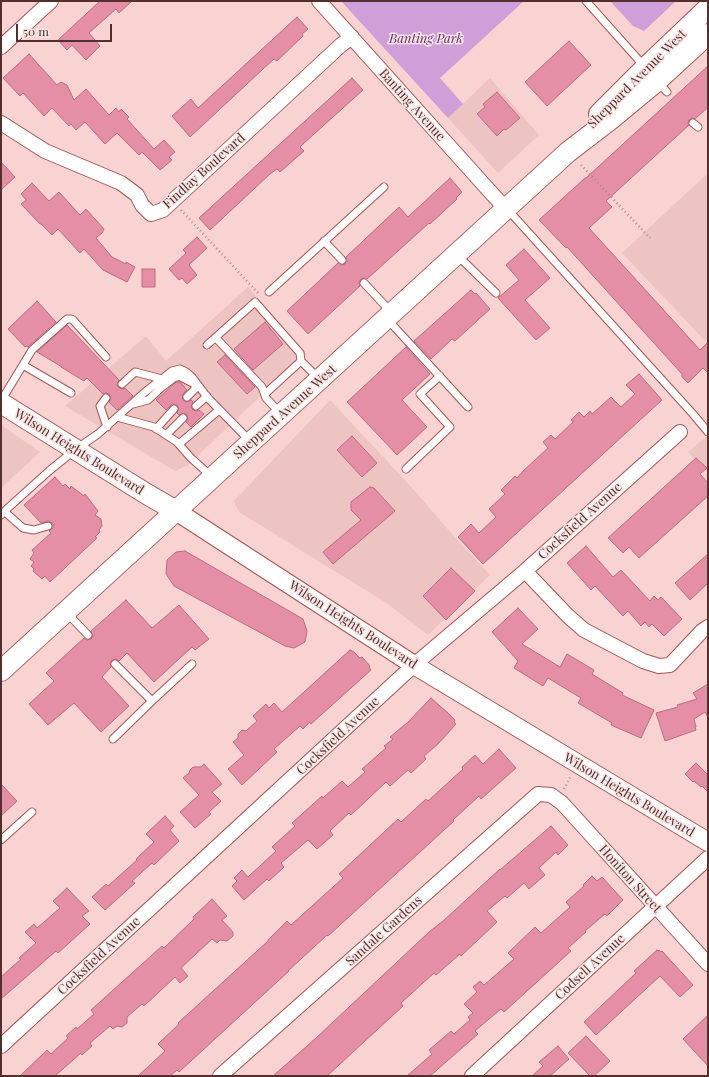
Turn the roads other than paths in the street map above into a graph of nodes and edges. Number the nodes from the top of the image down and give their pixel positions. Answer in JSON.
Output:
{"nodes":[{"id":1,"x":51,"y":1,"type":"edge"},
{"id":2,"x":319,"y":1,"type":"edge"},
{"id":3,"x":586,"y":1,"type":"edge"},
{"id":4,"x":708,"y":8,"type":"edge"},
{"id":5,"x":708,"y":34,"type":"edge"},
{"id":6,"x":352,"y":37,"type":"junction"},
{"id":7,"x":1,"y":47,"type":"edge"},
{"id":8,"x":654,"y":78,"type":"junction"},
{"id":9,"x":1,"y":123,"type":"edge"},
{"id":10,"x":384,"y":187,"type":"dead end"},
{"id":11,"x":506,"y":208,"type":"junction"},
{"id":12,"x":324,"y":241,"type":"junction"},
{"id":13,"x":456,"y":254,"type":"junction"},
{"id":14,"x":342,"y":260,"type":"dead end"},
{"id":15,"x":364,"y":283,"type":"dead end"},
{"id":16,"x":269,"y":292,"type":"dead end"},
{"id":17,"x":496,"y":294,"type":"dead end"},
{"id":18,"x":389,"y":316,"type":"junction"},
{"id":19,"x":216,"y":338,"type":"junction"},
{"id":20,"x":207,"y":346,"type":"dead end"},
{"id":21,"x":106,"y":357,"type":"dead end"},
{"id":22,"x":301,"y":361,"type":"junction"},
{"id":23,"x":23,"y":365,"type":"junction"},
{"id":24,"x":440,"y":376,"type":"junction"},
{"id":25,"x":162,"y":379,"type":"junction"},
{"id":26,"x":320,"y":380,"type":"junction"},
{"id":27,"x":122,"y":384,"type":"dead end"},
{"id":28,"x":198,"y":386,"type":"junction"},
{"id":29,"x":71,"y":393,"type":"dead end"},
{"id":30,"x":265,"y":394,"type":"junction"},
{"id":31,"x":206,"y":396,"type":"junction"},
{"id":32,"x":187,"y":397,"type":"dead end"},
{"id":33,"x":106,"y":398,"type":"dead end"},
{"id":34,"x":1,"y":402,"type":"edge"},
{"id":35,"x":131,"y":404,"type":"junction"},
{"id":36,"x":196,"y":406,"type":"dead end"},
{"id":37,"x":468,"y":406,"type":"dead end"},
{"id":38,"x":174,"y":409,"type":"dead end"},
{"id":39,"x":219,"y":410,"type":"junction"},
{"id":40,"x":281,"y":415,"type":"junction"},
{"id":41,"x":117,"y":417,"type":"junction"},
{"id":42,"x":183,"y":418,"type":"dead end"},
{"id":43,"x":107,"y":426,"type":"junction"},
{"id":44,"x":156,"y":429,"type":"junction"},
{"id":45,"x":680,"y":432,"type":"dead end"},
{"id":46,"x":708,"y":432,"type":"edge"},
{"id":47,"x":166,"y":435,"type":"junction"},
{"id":48,"x":252,"y":442,"type":"junction"},
{"id":49,"x":179,"y":444,"type":"junction"},
{"id":50,"x":76,"y":449,"type":"junction"},
{"id":51,"x":406,"y":469,"type":"dead end"},
{"id":52,"x":212,"y":478,"type":"junction"},
{"id":53,"x":176,"y":511,"type":"junction"},
{"id":54,"x":3,"y":513,"type":"edge"},
{"id":55,"x":48,"y":526,"type":"dead end"},
{"id":56,"x":525,"y":570,"type":"junction"},
{"id":57,"x":66,"y":611,"type":"junction"},
{"id":58,"x":708,"y":627,"type":"edge"},
{"id":59,"x":88,"y":635,"type":"dead end"},
{"id":60,"x":115,"y":664,"type":"dead end"},
{"id":61,"x":192,"y":664,"type":"dead end"},
{"id":62,"x":414,"y":666,"type":"junction"},
{"id":63,"x":1,"y":670,"type":"edge"},
{"id":64,"x":152,"y":701,"type":"junction"},
{"id":65,"x":112,"y":740,"type":"dead end"},
{"id":66,"x":554,"y":797,"type":"joint"},
{"id":67,"x":32,"y":812,"type":"dead end"},
{"id":68,"x":1,"y":840,"type":"edge"},
{"id":69,"x":708,"y":842,"type":"edge"},
{"id":70,"x":708,"y":858,"type":"edge"},
{"id":71,"x":656,"y":907,"type":"junction"},
{"id":72,"x":708,"y":964,"type":"edge"},
{"id":73,"x":1,"y":1046,"type":"edge"},
{"id":74,"x":220,"y":1076,"type":"edge"},
{"id":75,"x":472,"y":1076,"type":"edge"}],
"edges":[{"from":1,"to":7,"type":"street"},
{"from":2,"to":6,"type":"street","name":"Banting Avenue"},
{"from":3,"to":8,"type":"lane"},
{"from":4,"to":8,"type":"main road","name":"Sheppard Avenue West"},
{"from":5,"to":8,"type":"main road","name":"Sheppard Avenue West"},
{"from":6,"to":9,"type":"street","name":"Findlay Boulevard"},
{"from":6,"to":11,"type":"street","name":"Banting Avenue"},
{"from":8,"to":11,"type":"main road","name":"Sheppard Avenue West"},
{"from":10,"to":12,"type":"lane"},
{"from":11,"to":13,"type":"main road","name":"Sheppard Avenue West"},
{"from":11,"to":46,"type":"lane"},
{"from":12,"to":14,"type":"lane"},
{"from":12,"to":16,"type":"lane"},
{"from":13,"to":17,"type":"lane"},
{"from":13,"to":18,"type":"main road","name":"Sheppard Avenue West"},
{"from":15,"to":18,"type":"lane"},
{"from":18,"to":24,"type":"lane"},
{"from":18,"to":26,"type":"main road","name":"Sheppard Avenue West"},
{"from":19,"to":20,"type":"lane"},
{"from":19,"to":22,"type":"lane"},
{"from":19,"to":30,"type":"lane"},
{"from":21,"to":23,"type":"lane"},
{"from":22,"to":26,"type":"lane"},
{"from":22,"to":30,"type":"lane"},
{"from":23,"to":29,"type":"lane"},
{"from":23,"to":34,"type":"lane"},
{"from":24,"to":37,"type":"lane"},
{"from":24,"to":51,"type":"lane"},
{"from":25,"to":27,"type":"lane"},
{"from":25,"to":28,"type":"lane"},
{"from":25,"to":35,"type":"lane"},
{"from":26,"to":40,"type":"main road","name":"Sheppard Avenue West"},
{"from":28,"to":31,"type":"lane"},
{"from":28,"to":32,"type":"lane"},
{"from":28,"to":35,"type":"lane"},
{"from":30,"to":40,"type":"lane"},
{"from":31,"to":36,"type":"lane"},
{"from":31,"to":39,"type":"lane"},
{"from":33,"to":43,"type":"lane"},
{"from":34,"to":50,"type":"main road","name":"Wilson Heights Boulevard"},
{"from":35,"to":41,"type":"lane"},
{"from":38,"to":44,"type":"lane"},
{"from":39,"to":48,"type":"lane"},
{"from":39,"to":49,"type":"lane"},
{"from":40,"to":48,"type":"main road","name":"Sheppard Avenue West"},
{"from":41,"to":43,"type":"lane"},
{"from":41,"to":44,"type":"lane"},
{"from":42,"to":47,"type":"lane"},
{"from":43,"to":50,"type":"lane"},
{"from":44,"to":47,"type":"lane"},
{"from":45,"to":56,"type":"street","name":"Cocksfield Avenue"},
{"from":47,"to":49,"type":"lane"},
{"from":48,"to":52,"type":"main road","name":"Sheppard Avenue West"},
{"from":49,"to":52,"type":"lane"},
{"from":50,"to":53,"type":"main road","name":"Wilson Heights Boulevard"},
{"from":50,"to":54,"type":"lane"},
{"from":52,"to":53,"type":"main road","name":"Sheppard Avenue West"},
{"from":53,"to":57,"type":"main road","name":"Sheppard Avenue West"},
{"from":53,"to":62,"type":"street","name":"Wilson Heights Boulevard"},
{"from":54,"to":55,"type":"lane"},
{"from":56,"to":58,"type":"street"},
{"from":56,"to":62,"type":"street","name":"Cocksfield Avenue"},
{"from":57,"to":59,"type":"lane"},
{"from":57,"to":63,"type":"main road","name":"Sheppard Avenue West"},
{"from":60,"to":64,"type":"lane"},
{"from":61,"to":64,"type":"lane"},
{"from":62,"to":69,"type":"street","name":"Wilson Heights Boulevard"},
{"from":62,"to":73,"type":"street","name":"Cocksfield Avenue"},
{"from":64,"to":65,"type":"lane"},
{"from":66,"to":71,"type":"street","name":"Honiton Street"},
{"from":66,"to":74,"type":"street","name":"Sandale Gardens"},
{"from":67,"to":68,"type":"lane"},
{"from":70,"to":71,"type":"street","name":"Codsell Avenue"},
{"from":71,"to":72,"type":"street","name":"Honiton Street"},
{"from":71,"to":75,"type":"street","name":"Codsell Avenue"}]}
